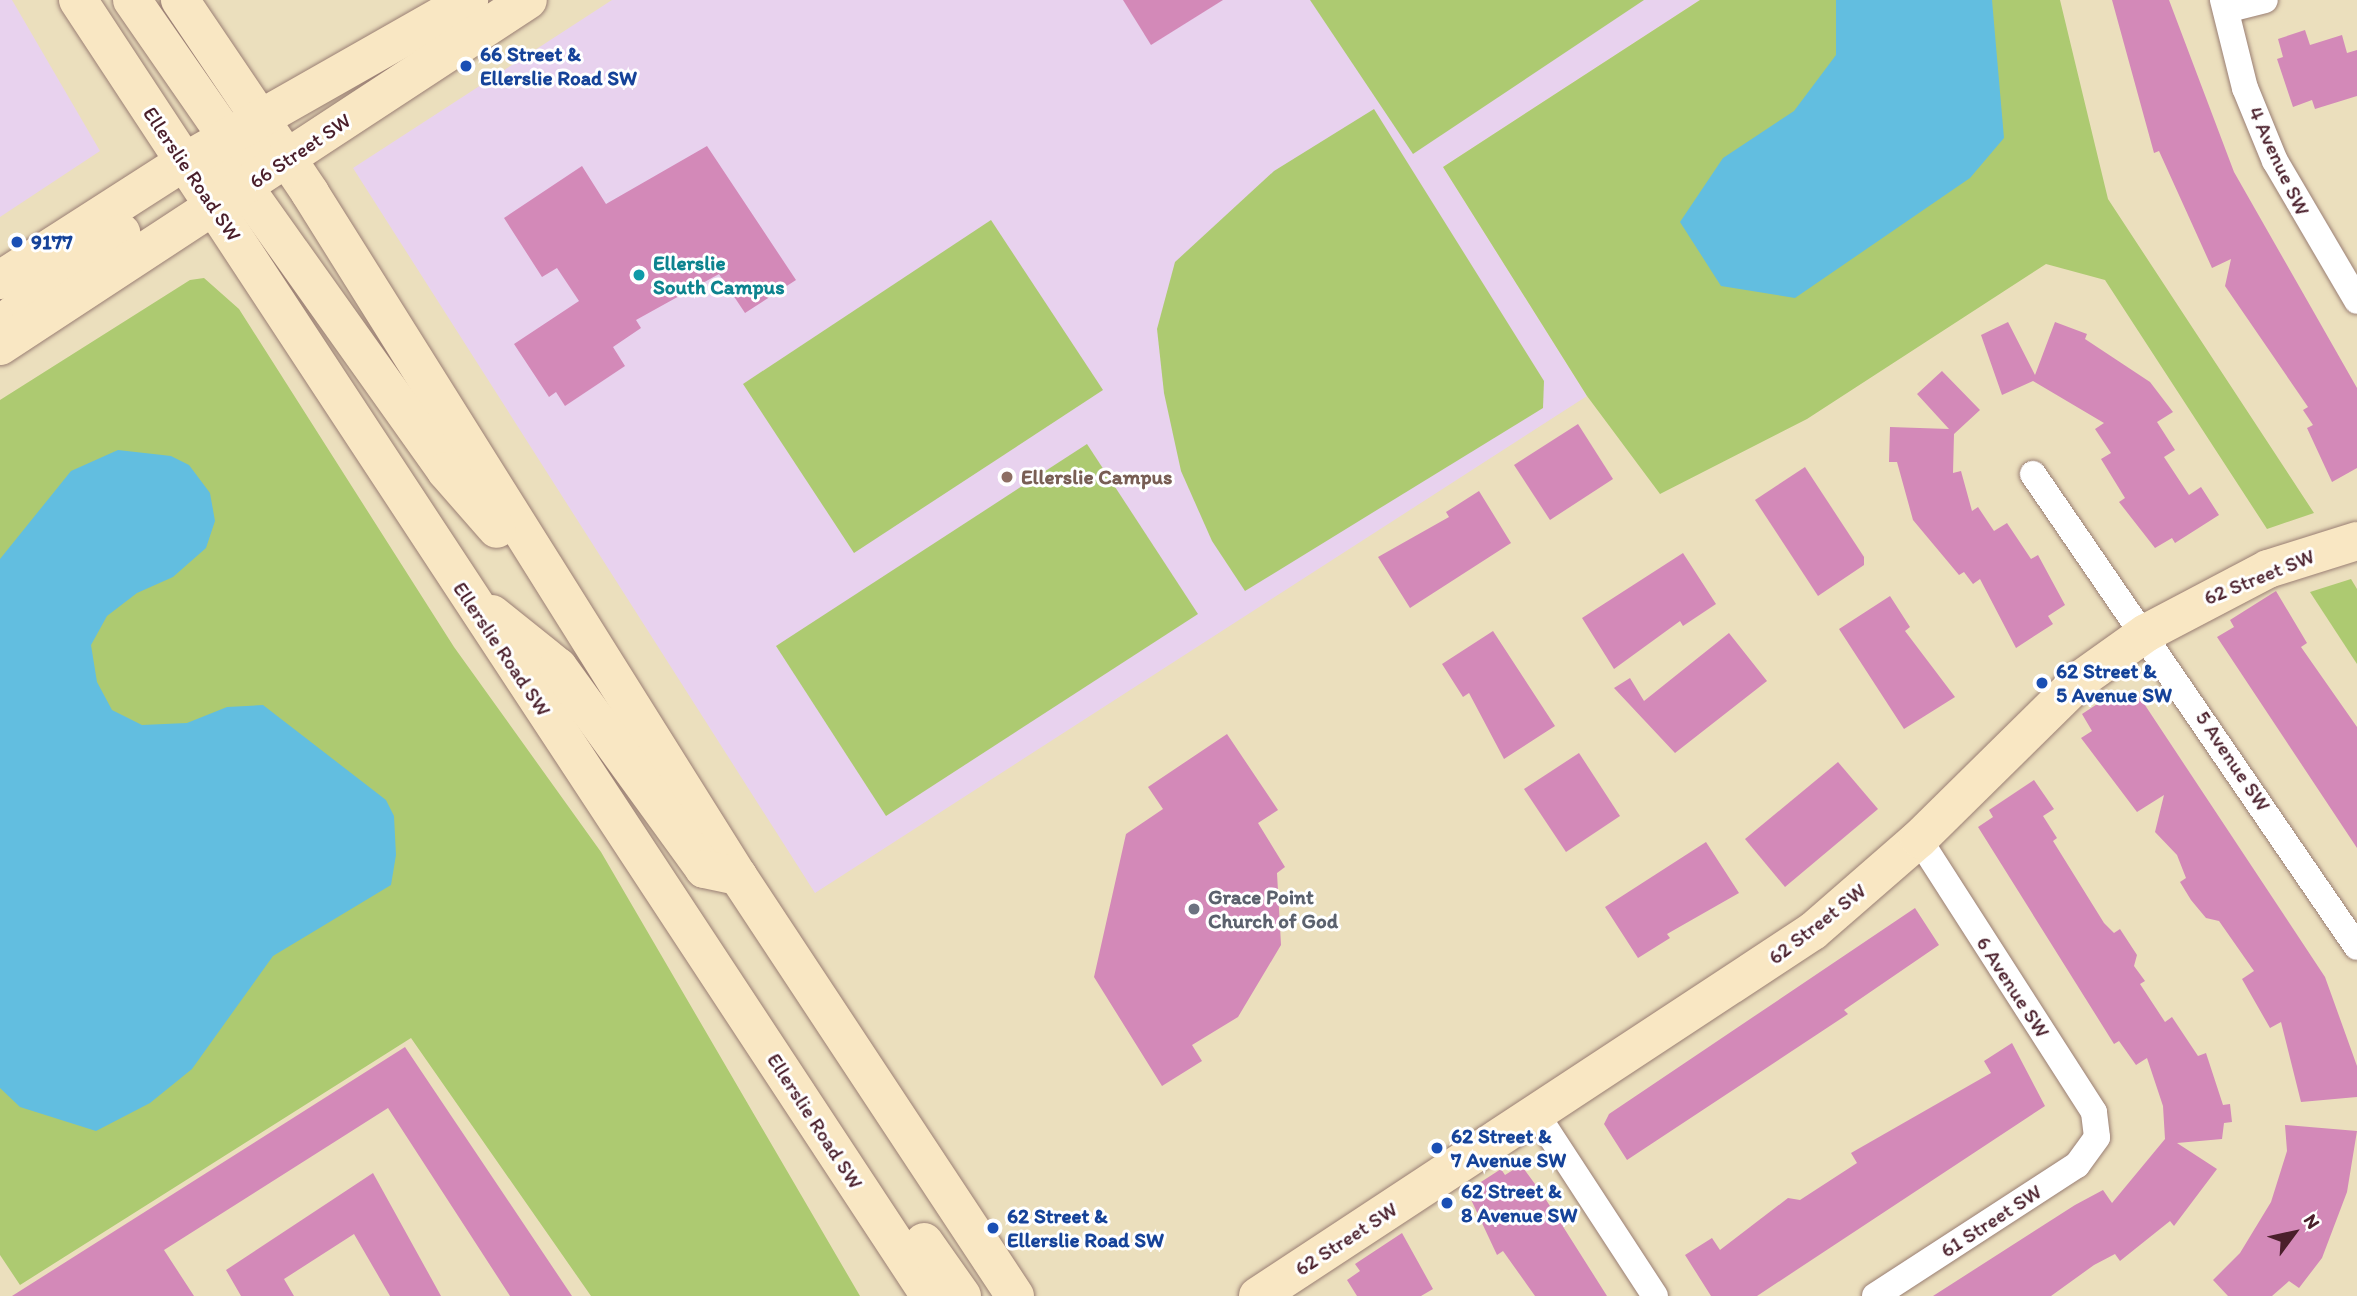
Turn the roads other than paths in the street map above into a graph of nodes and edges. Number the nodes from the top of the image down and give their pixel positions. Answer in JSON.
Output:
{"nodes":[{"id":1,"x":78,"y":0,"type":"edge"},
{"id":2,"x":132,"y":0,"type":"edge"},
{"id":3,"x":180,"y":0,"type":"edge"},
{"id":4,"x":468,"y":0,"type":"edge"},
{"id":5,"x":528,"y":0,"type":"edge"},
{"id":6,"x":2265,"y":0,"type":"edge"},
{"id":7,"x":2224,"y":5,"type":"edge"},
{"id":8,"x":236,"y":162,"type":"junction"},
{"id":9,"x":0,"y":280,"type":"edge"},
{"id":10,"x":2357,"y":301,"type":"edge"},
{"id":11,"x":0,"y":326,"type":"edge"},
{"id":12,"x":0,"y":346,"type":"edge"},
{"id":13,"x":2033,"y":474,"type":"dead end"},
{"id":14,"x":2357,"y":541,"type":"edge"},
{"id":15,"x":461,"y":588,"type":"junction"},
{"id":16,"x":576,"y":620,"type":"junction"},
{"id":17,"x":2146,"y":633,"type":"junction"},
{"id":18,"x":1919,"y":839,"type":"junction"},
{"id":19,"x":738,"y":876,"type":"junction"},
{"id":20,"x":680,"y":913,"type":"junction"},
{"id":21,"x":2357,"y":947,"type":"edge"},
{"id":22,"x":1538,"y":1115,"type":"junction"},
{"id":23,"x":815,"y":1121,"type":"junction"},
{"id":24,"x":2097,"y":1137,"type":"joint"},
{"id":25,"x":1276,"y":1291,"type":"edge"},
{"id":26,"x":930,"y":1296,"type":"edge"},
{"id":27,"x":962,"y":1296,"type":"edge"},
{"id":28,"x":1015,"y":1296,"type":"edge"},
{"id":29,"x":1655,"y":1296,"type":"edge"},
{"id":30,"x":1875,"y":1296,"type":"edge"}],
"edges":[{"from":1,"to":8,"type":"main road","name":"Ellerslie Road SW"},
{"from":2,"to":8,"type":"main road"},
{"from":3,"to":8,"type":"main road","name":"Ellerslie Road SW"},
{"from":4,"to":8,"type":"main road"},
{"from":5,"to":8,"type":"main road","name":"66 Street SW"},
{"from":6,"to":7,"type":"street","name":"4 Avenue SW"},
{"from":7,"to":10,"type":"street","name":"4 Avenue SW"},
{"from":8,"to":9,"type":"main road","name":"66 Street SW"},
{"from":8,"to":11,"type":"main road"},
{"from":8,"to":12,"type":"main road","name":"66 Street SW"},
{"from":8,"to":15,"type":"main road","name":"Ellerslie Road SW"},
{"from":8,"to":16,"type":"main road","name":"Ellerslie Road SW"},
{"from":8,"to":16,"type":"main road"},
{"from":13,"to":17,"type":"street","name":"5 Avenue SW"},
{"from":14,"to":17,"type":"main road","name":"62 Street SW"},
{"from":15,"to":19,"type":"main road"},
{"from":15,"to":20,"type":"main road","name":"Ellerslie Road SW"},
{"from":16,"to":19,"type":"main road","name":"Ellerslie Road SW"},
{"from":17,"to":18,"type":"main road","name":"62 Street SW"},
{"from":17,"to":21,"type":"street","name":"5 Avenue SW"},
{"from":18,"to":22,"type":"main road","name":"62 Street SW"},
{"from":18,"to":24,"type":"street","name":"6 Avenue SW"},
{"from":19,"to":20,"type":"main road"},
{"from":19,"to":28,"type":"main road","name":"Ellerslie Road SW"},
{"from":20,"to":23,"type":"main road","name":"Ellerslie Road SW"},
{"from":22,"to":25,"type":"main road","name":"62 Street SW"},
{"from":22,"to":29,"type":"street"},
{"from":23,"to":26,"type":"main road","name":"Ellerslie Road SW"},
{"from":23,"to":27,"type":"main road"},
{"from":24,"to":30,"type":"street","name":"61 Street SW"}]}
